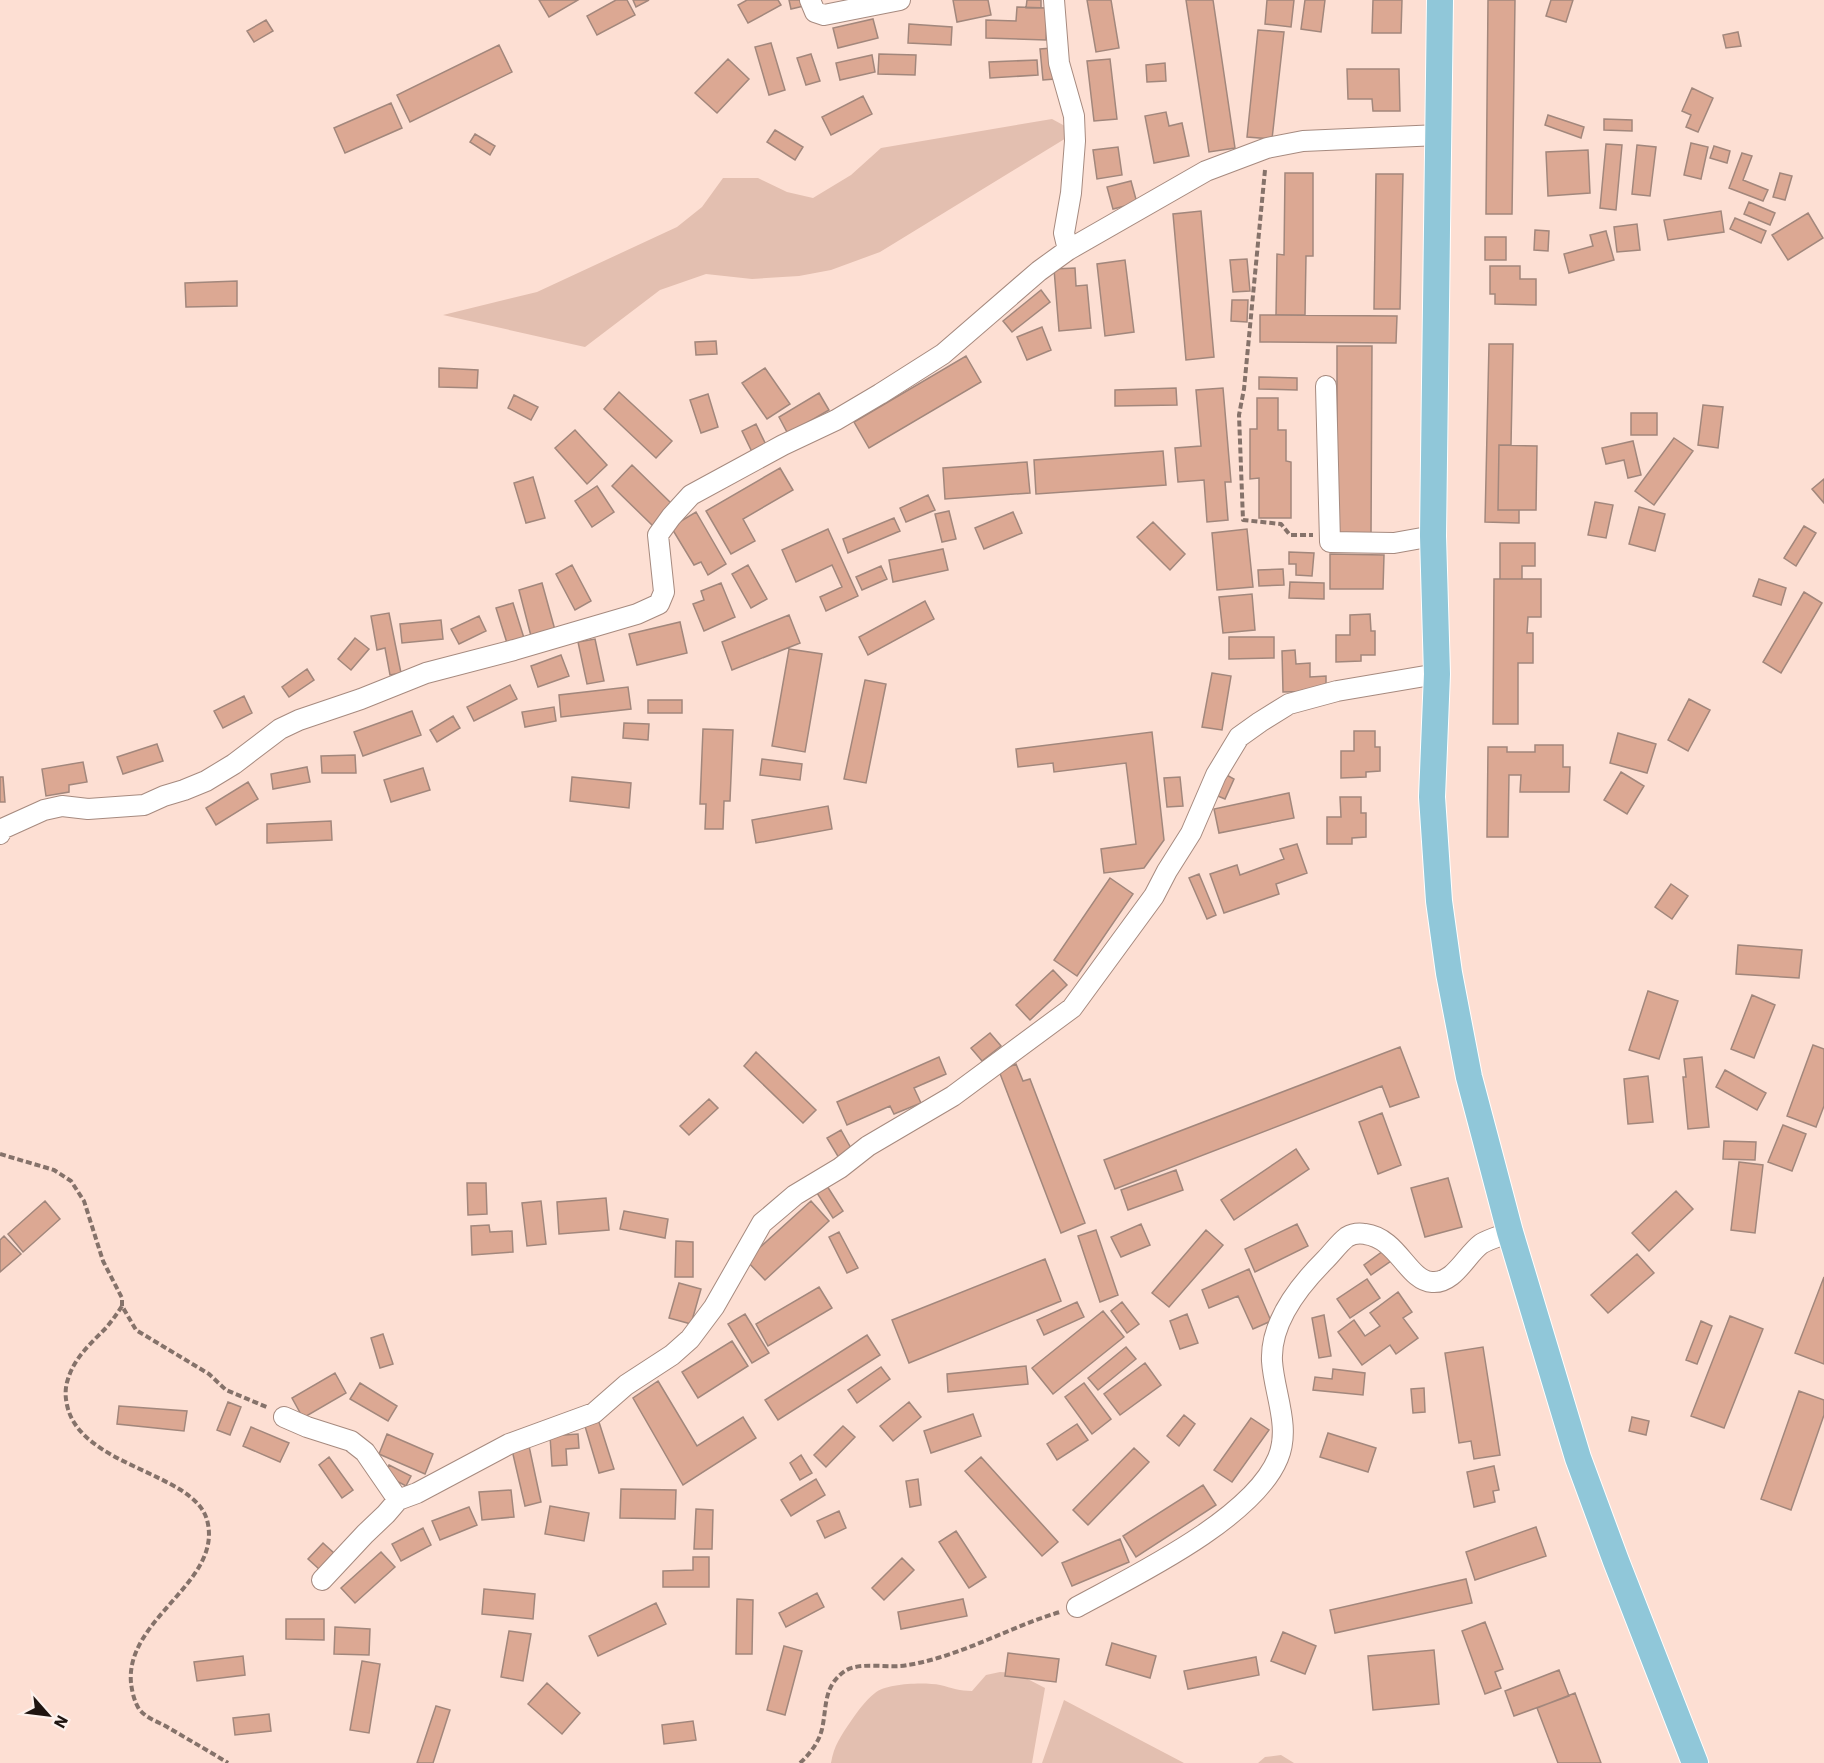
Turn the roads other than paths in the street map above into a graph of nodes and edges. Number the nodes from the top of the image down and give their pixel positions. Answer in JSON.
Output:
{"nodes":[{"id":1,"x":810,"y":0,"type":"edge"},
{"id":2,"x":900,"y":0,"type":"edge"},
{"id":3,"x":1054,"y":0,"type":"edge"},
{"id":4,"x":1440,"y":0,"type":"edge"},
{"id":5,"x":1439,"y":135,"type":"junction"},
{"id":6,"x":1068,"y":250,"type":"junction"},
{"id":7,"x":1326,"y":386,"type":"dead end"},
{"id":8,"x":1433,"y":536,"type":"junction"},
{"id":9,"x":1437,"y":674,"type":"junction"},
{"id":10,"x":0,"y":834,"type":"edge"},
{"id":11,"x":1510,"y":1233,"type":"junction"},
{"id":12,"x":284,"y":1417,"type":"road end"},
{"id":13,"x":398,"y":1500,"type":"junction"},
{"id":14,"x":322,"y":1580,"type":"dead end"},
{"id":15,"x":1077,"y":1607,"type":"road end"},
{"id":16,"x":1695,"y":1763,"type":"edge"}],
"edges":[{"from":1,"to":2,"type":"street"},
{"from":3,"to":6,"type":"street"},
{"from":4,"to":5,"type":"main road"},
{"from":5,"to":6,"type":"street"},
{"from":5,"to":8,"type":"main road"},
{"from":6,"to":10,"type":"street"},
{"from":7,"to":8,"type":"street"},
{"from":8,"to":9,"type":"main road"},
{"from":9,"to":11,"type":"main road"},
{"from":9,"to":13,"type":"street"},
{"from":11,"to":15,"type":"street"},
{"from":11,"to":16,"type":"main road"},
{"from":12,"to":13,"type":"street"},
{"from":13,"to":14,"type":"street"}]}
